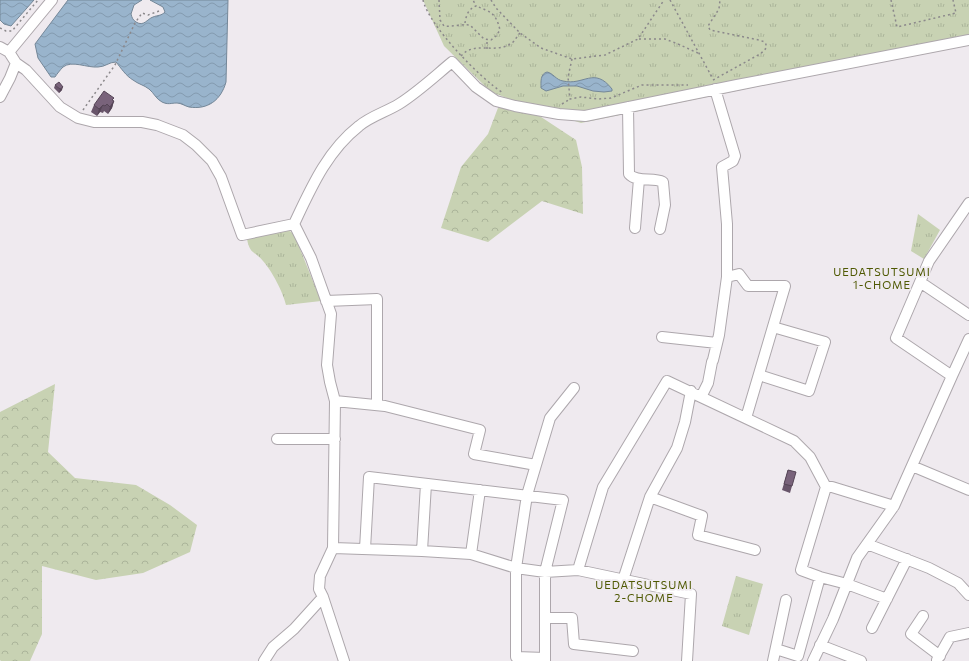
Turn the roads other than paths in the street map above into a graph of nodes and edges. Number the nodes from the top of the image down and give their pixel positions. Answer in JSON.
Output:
{"nodes":[{"id":1,"x":52,"y":0,"type":"edge"},
{"id":2,"x":969,"y":40,"type":"edge"},
{"id":3,"x":4,"y":49,"type":"edge"},
{"id":4,"x":16,"y":63,"type":"junction"},
{"id":5,"x":713,"y":84,"type":"junction"},
{"id":6,"x":0,"y":97,"type":"edge"},
{"id":7,"x":628,"y":107,"type":"junction"},
{"id":8,"x":639,"y":179,"type":"junction"},
{"id":9,"x":969,"y":203,"type":"edge"},
{"id":10,"x":294,"y":224,"type":"junction"},
{"id":11,"x":635,"y":228,"type":"dead end"},
{"id":12,"x":660,"y":229,"type":"dead end"},
{"id":13,"x":727,"y":277,"type":"junction"},
{"id":14,"x":920,"y":282,"type":"junction"},
{"id":15,"x":326,"y":301,"type":"junction"},
{"id":16,"x":969,"y":315,"type":"edge"},
{"id":17,"x":773,"y":327,"type":"junction"},
{"id":18,"x":662,"y":337,"type":"dead end"},
{"id":19,"x":969,"y":339,"type":"edge"},
{"id":20,"x":717,"y":342,"type":"junction"},
{"id":21,"x":759,"y":375,"type":"junction"},
{"id":22,"x":952,"y":376,"type":"junction"},
{"id":23,"x":574,"y":388,"type":"dead end"},
{"id":24,"x":691,"y":392,"type":"junction"},
{"id":25,"x":701,"y":398,"type":"junction"},
{"id":26,"x":335,"y":401,"type":"junction"},
{"id":27,"x":377,"y":405,"type":"junction"},
{"id":28,"x":746,"y":418,"type":"junction"},
{"id":29,"x":277,"y":439,"type":"dead end"},
{"id":30,"x":335,"y":439,"type":"junction"},
{"id":31,"x":536,"y":465,"type":"junction"},
{"id":32,"x":912,"y":466,"type":"junction"},
{"id":33,"x":426,"y":484,"type":"junction"},
{"id":34,"x":826,"y":487,"type":"junction"},
{"id":35,"x":480,"y":490,"type":"junction"},
{"id":36,"x":969,"y":490,"type":"edge"},
{"id":37,"x":527,"y":496,"type":"junction"},
{"id":38,"x":650,"y":497,"type":"junction"},
{"id":39,"x":894,"y":506,"type":"junction"},
{"id":40,"x":867,"y":544,"type":"junction"},
{"id":41,"x":333,"y":548,"type":"junction"},
{"id":42,"x":365,"y":549,"type":"junction"},
{"id":43,"x":755,"y":550,"type":"dead end"},
{"id":44,"x":422,"y":551,"type":"junction"},
{"id":45,"x":471,"y":554,"type":"junction"},
{"id":46,"x":907,"y":559,"type":"junction"},
{"id":47,"x":516,"y":568,"type":"junction"},
{"id":48,"x":578,"y":570,"type":"junction"},
{"id":49,"x":545,"y":572,"type":"junction"},
{"id":50,"x":820,"y":577,"type":"junction"},
{"id":51,"x":623,"y":580,"type":"junction"},
{"id":52,"x":847,"y":584,"type":"junction"},
{"id":53,"x":969,"y":595,"type":"edge"},
{"id":54,"x":323,"y":597,"type":"junction"},
{"id":55,"x":886,"y":599,"type":"junction"},
{"id":56,"x":786,"y":600,"type":"dead end"},
{"id":57,"x":923,"y":616,"type":"dead end"},
{"id":58,"x":546,"y":618,"type":"junction"},
{"id":59,"x":872,"y":628,"type":"dead end"},
{"id":60,"x":969,"y":633,"type":"edge"},
{"id":61,"x":820,"y":645,"type":"junction"},
{"id":62,"x":776,"y":649,"type":"junction"},
{"id":63,"x":633,"y":652,"type":"dead end"},
{"id":64,"x":798,"y":656,"type":"junction"},
{"id":65,"x":938,"y":658,"type":"edge"},
{"id":66,"x":545,"y":659,"type":"edge"},
{"id":67,"x":264,"y":661,"type":"edge"},
{"id":68,"x":344,"y":661,"type":"edge"},
{"id":69,"x":687,"y":661,"type":"edge"},
{"id":70,"x":773,"y":661,"type":"edge"},
{"id":71,"x":811,"y":661,"type":"edge"},
{"id":72,"x":862,"y":661,"type":"edge"}],
"edges":[{"from":1,"to":3,"type":"street"},
{"from":2,"to":5,"type":"street"},
{"from":3,"to":4,"type":"street"},
{"from":4,"to":6,"type":"street"},
{"from":4,"to":10,"type":"street"},
{"from":5,"to":7,"type":"street"},
{"from":5,"to":13,"type":"street"},
{"from":7,"to":8,"type":"street"},
{"from":7,"to":10,"type":"street"},
{"from":8,"to":11,"type":"street"},
{"from":8,"to":12,"type":"street"},
{"from":9,"to":14,"type":"street"},
{"from":10,"to":15,"type":"street"},
{"from":13,"to":17,"type":"street"},
{"from":13,"to":20,"type":"street"},
{"from":14,"to":16,"type":"street"},
{"from":14,"to":22,"type":"street"},
{"from":15,"to":26,"type":"street"},
{"from":15,"to":27,"type":"street"},
{"from":17,"to":21,"type":"street"},
{"from":17,"to":21,"type":"street"},
{"from":18,"to":20,"type":"street"},
{"from":19,"to":22,"type":"street"},
{"from":20,"to":25,"type":"street"},
{"from":21,"to":28,"type":"street"},
{"from":22,"to":32,"type":"street"},
{"from":23,"to":31,"type":"street"},
{"from":24,"to":25,"type":"street"},
{"from":24,"to":38,"type":"street"},
{"from":24,"to":48,"type":"street"},
{"from":25,"to":28,"type":"street"},
{"from":26,"to":27,"type":"street"},
{"from":26,"to":30,"type":"street"},
{"from":27,"to":31,"type":"street"},
{"from":28,"to":34,"type":"street"},
{"from":29,"to":30,"type":"street"},
{"from":30,"to":41,"type":"street"},
{"from":31,"to":37,"type":"street"},
{"from":32,"to":36,"type":"street"},
{"from":32,"to":39,"type":"street"},
{"from":33,"to":35,"type":"street"},
{"from":33,"to":42,"type":"street"},
{"from":33,"to":44,"type":"street"},
{"from":34,"to":39,"type":"street"},
{"from":34,"to":50,"type":"street"},
{"from":35,"to":37,"type":"street"},
{"from":35,"to":45,"type":"street"},
{"from":37,"to":47,"type":"street"},
{"from":37,"to":49,"type":"street"},
{"from":38,"to":43,"type":"street"},
{"from":38,"to":51,"type":"street"},
{"from":39,"to":40,"type":"street"},
{"from":40,"to":46,"type":"street"},
{"from":40,"to":52,"type":"street"},
{"from":41,"to":42,"type":"street"},
{"from":41,"to":54,"type":"street"},
{"from":42,"to":44,"type":"street"},
{"from":44,"to":45,"type":"street"},
{"from":45,"to":47,"type":"street"},
{"from":46,"to":53,"type":"street"},
{"from":46,"to":55,"type":"street"},
{"from":47,"to":49,"type":"street"},
{"from":47,"to":66,"type":"street"},
{"from":48,"to":49,"type":"street"},
{"from":48,"to":51,"type":"street"},
{"from":49,"to":58,"type":"street"},
{"from":50,"to":52,"type":"street"},
{"from":50,"to":64,"type":"street"},
{"from":51,"to":69,"type":"street"},
{"from":52,"to":55,"type":"street"},
{"from":52,"to":61,"type":"street"},
{"from":54,"to":67,"type":"street"},
{"from":54,"to":68,"type":"street"},
{"from":55,"to":59,"type":"street"},
{"from":56,"to":62,"type":"street"},
{"from":57,"to":65,"type":"street"},
{"from":58,"to":63,"type":"street"},
{"from":58,"to":66,"type":"street"},
{"from":60,"to":65,"type":"street"},
{"from":61,"to":71,"type":"street"},
{"from":61,"to":72,"type":"street"},
{"from":62,"to":64,"type":"street"},
{"from":62,"to":70,"type":"street"},
{"from":64,"to":71,"type":"street"}]}
